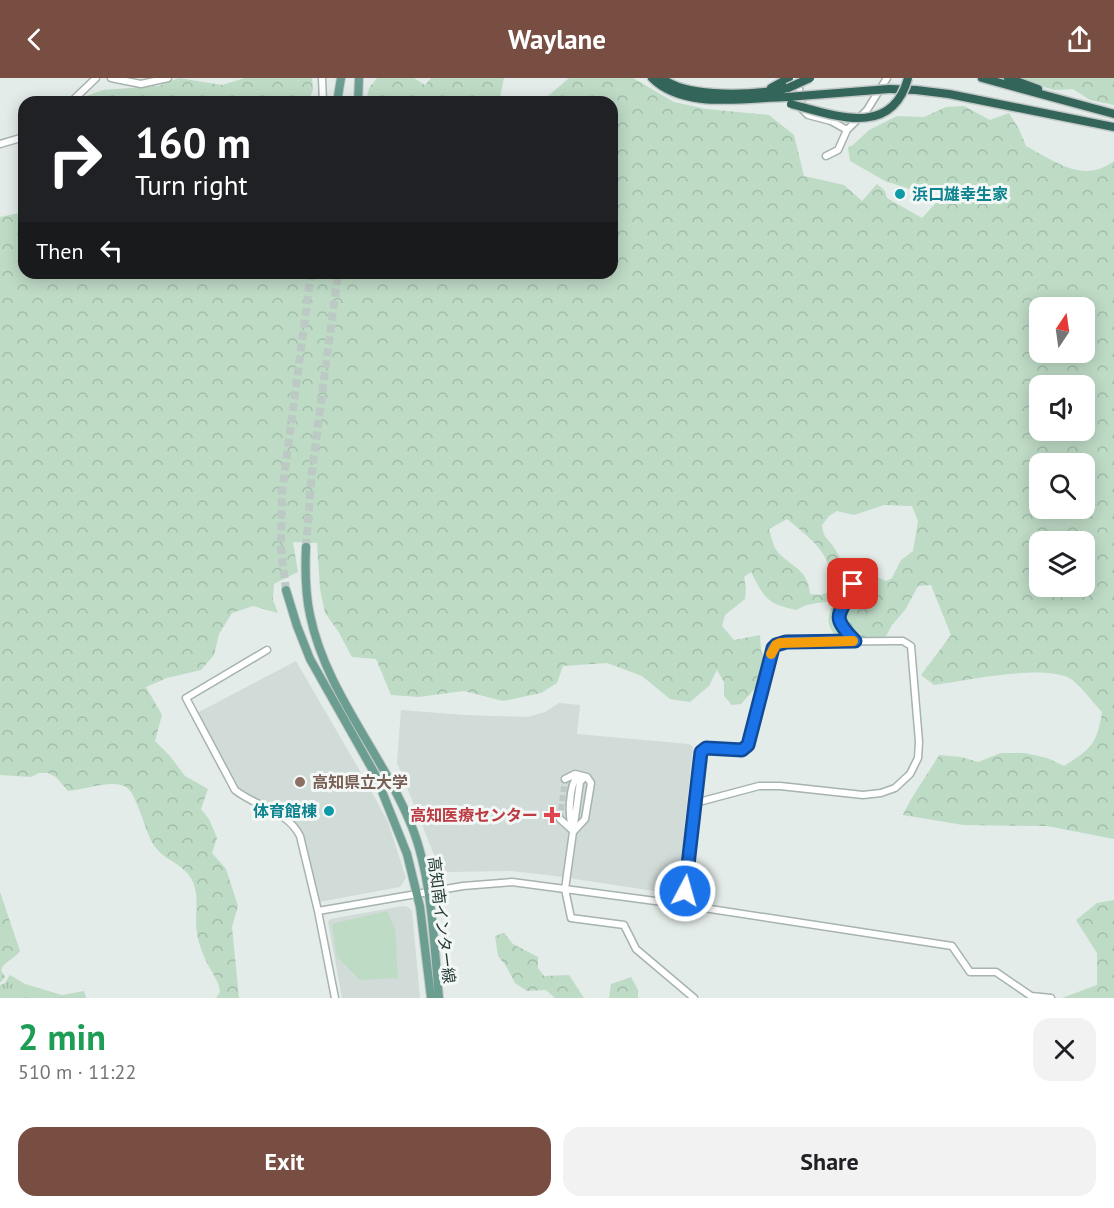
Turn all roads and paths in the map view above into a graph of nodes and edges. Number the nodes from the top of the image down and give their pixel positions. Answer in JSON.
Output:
{"nodes":[{"id":1,"x":96,"y":78,"type":"edge"},
{"id":2,"x":111,"y":78,"type":"edge"},
{"id":3,"x":168,"y":78,"type":"edge"},
{"id":4,"x":322,"y":78,"type":"edge"},
{"id":5,"x":341,"y":78,"type":"edge"},
{"id":6,"x":359,"y":78,"type":"edge"},
{"id":7,"x":652,"y":78,"type":"edge"},
{"id":8,"x":662,"y":78,"type":"edge"},
{"id":9,"x":795,"y":78,"type":"edge"},
{"id":10,"x":810,"y":78,"type":"edge"},
{"id":11,"x":887,"y":78,"type":"edge"},
{"id":12,"x":908,"y":78,"type":"edge"},
{"id":13,"x":982,"y":78,"type":"edge"},
{"id":14,"x":1008,"y":78,"type":"edge"},
{"id":15,"x":788,"y":90,"type":"edge"},
{"id":16,"x":1035,"y":91,"type":"junction"},
{"id":17,"x":77,"y":96,"type":"edge"},
{"id":18,"x":323,"y":96,"type":"edge"},
{"id":19,"x":338,"y":96,"type":"edge"},
{"id":20,"x":358,"y":96,"type":"edge"},
{"id":21,"x":1114,"y":112,"type":"edge"},
{"id":22,"x":1114,"y":127,"type":"edge"},
{"id":23,"x":847,"y":130,"type":"junction"},
{"id":24,"x":18,"y":139,"type":"edge"},
{"id":25,"x":0,"y":144,"type":"edge"},
{"id":26,"x":825,"y":156,"type":"dead end"},
{"id":27,"x":306,"y":547,"type":"tunnel mouth"},
{"id":28,"x":852,"y":577,"type":"dead end"},
{"id":29,"x":286,"y":590,"type":"tunnel mouth"},
{"id":30,"x":855,"y":641,"type":"junction"},
{"id":31,"x":267,"y":650,"type":"dead end"},
{"id":32,"x":581,"y":776,"type":"junction"},
{"id":33,"x":565,"y":778,"type":"dead end"},
{"id":34,"x":695,"y":802,"type":"junction"},
{"id":35,"x":560,"y":819,"type":"dead end"},
{"id":36,"x":574,"y":831,"type":"junction"},
{"id":37,"x":565,"y":889,"type":"junction"},
{"id":38,"x":427,"y":892,"type":"junction"},
{"id":39,"x":417,"y":894,"type":"junction"},
{"id":40,"x":678,"y":904,"type":"junction"},
{"id":41,"x":318,"y":911,"type":"junction"},
{"id":42,"x":335,"y":998,"type":"edge"},
{"id":43,"x":431,"y":998,"type":"edge"},
{"id":44,"x":439,"y":998,"type":"edge"},
{"id":45,"x":694,"y":998,"type":"edge"},
{"id":46,"x":1051,"y":998,"type":"edge"}],
"edges":[{"from":1,"to":17,"type":"street"},
{"from":2,"to":3,"type":"street"},
{"from":4,"to":18,"type":"street"},
{"from":5,"to":19,"type":"main road"},
{"from":6,"to":20,"type":"main road"},
{"from":7,"to":15,"type":"highway"},
{"from":8,"to":15,"type":"highway"},
{"from":9,"to":23,"type":"street"},
{"from":10,"to":15,"type":"highway","bridge":true},
{"from":11,"to":23,"type":"street"},
{"from":12,"to":15,"type":"highway","bridge":true},
{"from":13,"to":16,"type":"highway"},
{"from":14,"to":16,"type":"highway"},
{"from":15,"to":22,"type":"highway","bridge":true},
{"from":16,"to":21,"type":"highway"},
{"from":23,"to":26,"type":"street"},
{"from":24,"to":25,"type":"street"},
{"from":27,"to":38,"type":"main road","name":"高知南インター線"},
{"from":28,"to":30,"type":"street"},
{"from":29,"to":39,"type":"main road","name":"高知南インター線"},
{"from":30,"to":34,"type":"street"},
{"from":30,"to":34,"type":"street"},
{"from":31,"to":41,"type":"street"},
{"from":32,"to":33,"type":"street"},
{"from":32,"to":36,"type":"street"},
{"from":32,"to":36,"type":"street"},
{"from":34,"to":40,"type":"street"},
{"from":35,"to":36,"type":"street"},
{"from":36,"to":37,"type":"street"},
{"from":37,"to":38,"type":"street"},
{"from":37,"to":40,"type":"street"},
{"from":37,"to":45,"type":"street"},
{"from":38,"to":39,"type":"street"},
{"from":38,"to":44,"type":"main road","name":"高知南インター線"},
{"from":39,"to":41,"type":"street"},
{"from":39,"to":43,"type":"main road","name":"高知南インター線"},
{"from":40,"to":46,"type":"street"},
{"from":41,"to":42,"type":"street"}]}
